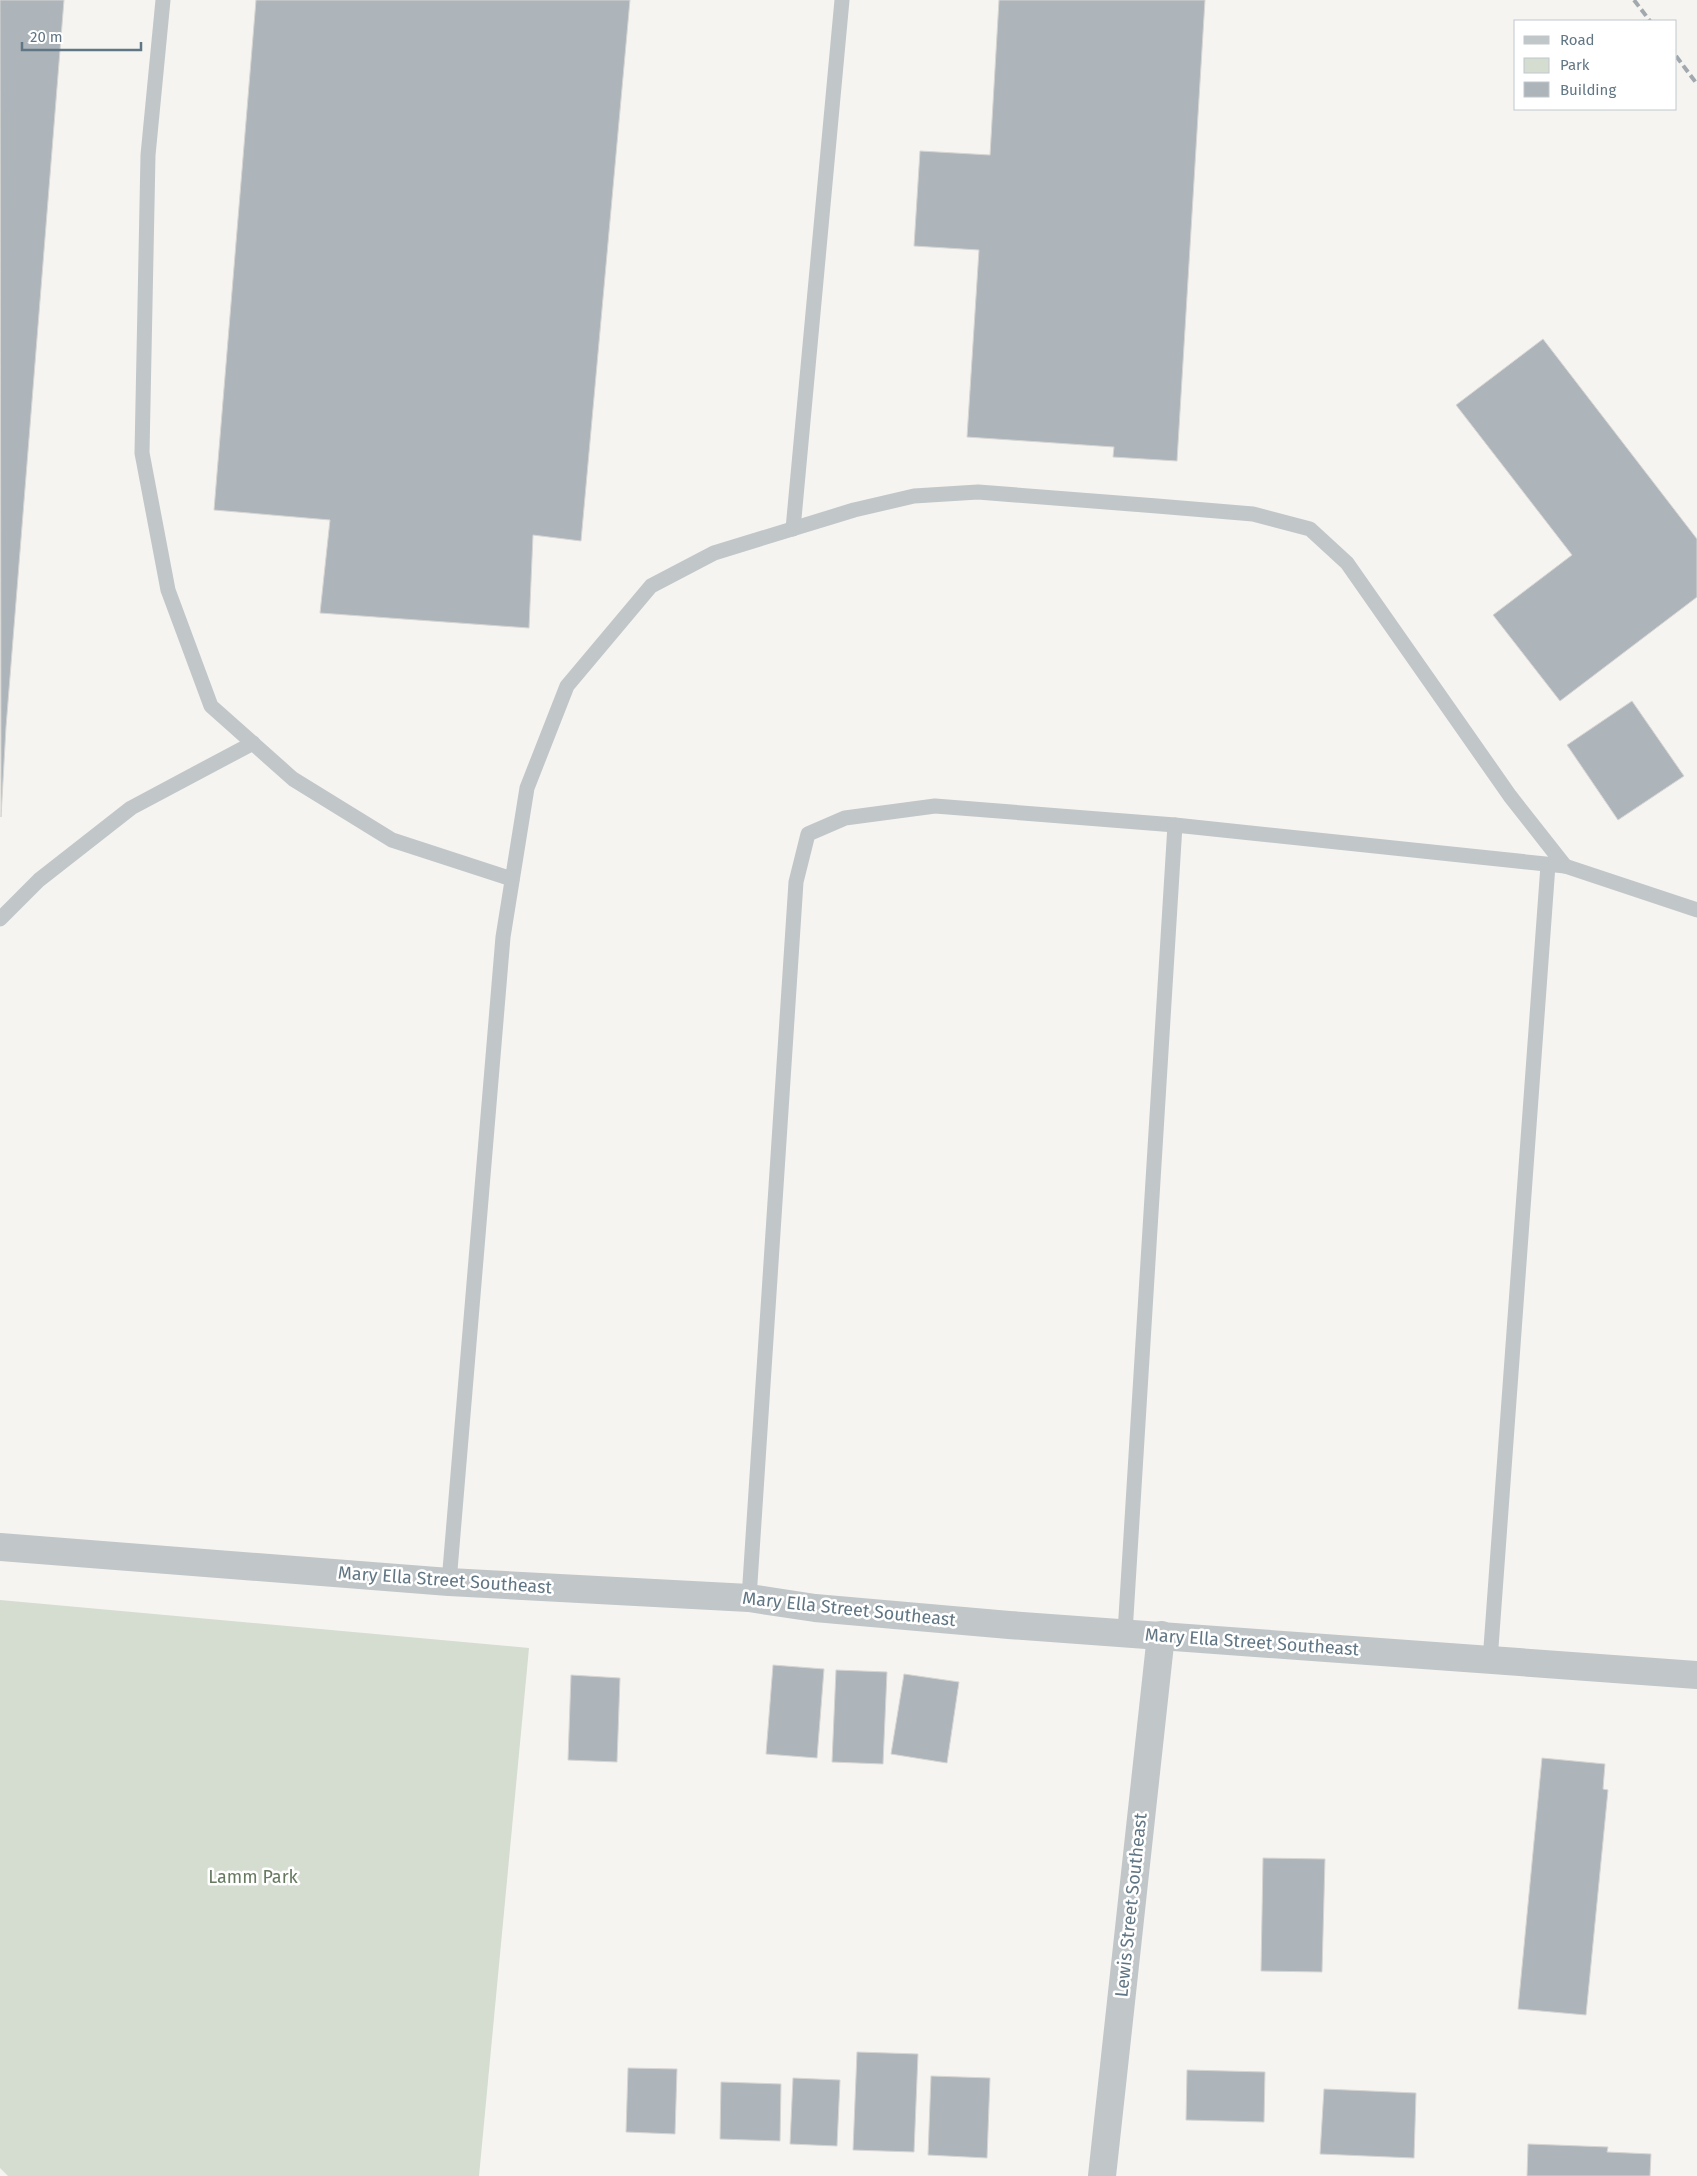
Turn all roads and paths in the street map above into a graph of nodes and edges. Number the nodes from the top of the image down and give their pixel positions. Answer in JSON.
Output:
{"nodes":[{"id":1,"x":162,"y":0,"type":"edge"},
{"id":2,"x":842,"y":0,"type":"edge"},
{"id":3,"x":793,"y":529,"type":"junction"},
{"id":4,"x":253,"y":743,"type":"junction"},
{"id":5,"x":1175,"y":826,"type":"junction"},
{"id":6,"x":1548,"y":865,"type":"junction"},
{"id":7,"x":1565,"y":866,"type":"junction"},
{"id":8,"x":512,"y":879,"type":"junction"},
{"id":9,"x":1697,"y":910,"type":"edge"},
{"id":10,"x":0,"y":920,"type":"edge"},
{"id":11,"x":0,"y":1547,"type":"edge"},
{"id":12,"x":449,"y":1582,"type":"junction"},
{"id":13,"x":749,"y":1598,"type":"junction"},
{"id":14,"x":1125,"y":1633,"type":"junction"},
{"id":15,"x":1161,"y":1635,"type":"junction"},
{"id":16,"x":1490,"y":1661,"type":"junction"},
{"id":17,"x":1697,"y":1675,"type":"edge"},
{"id":18,"x":1102,"y":2176,"type":"edge"}],
"edges":[{"from":1,"to":4,"type":"lane"},
{"from":2,"to":3,"type":"lane"},
{"from":3,"to":7,"type":"lane"},
{"from":3,"to":8,"type":"lane"},
{"from":4,"to":8,"type":"lane"},
{"from":4,"to":10,"type":"lane"},
{"from":5,"to":6,"type":"lane"},
{"from":5,"to":13,"type":"lane"},
{"from":5,"to":14,"type":"lane"},
{"from":6,"to":7,"type":"lane"},
{"from":6,"to":16,"type":"lane"},
{"from":7,"to":9,"type":"lane"},
{"from":8,"to":12,"type":"lane"},
{"from":11,"to":12,"type":"street","name":"Mary Ella Street Southeast"},
{"from":12,"to":13,"type":"street","name":"Mary Ella Street Southeast"},
{"from":13,"to":14,"type":"street","name":"Mary Ella Street Southeast"},
{"from":14,"to":15,"type":"street","name":"Mary Ella Street Southeast"},
{"from":15,"to":16,"type":"street","name":"Mary Ella Street Southeast"},
{"from":15,"to":18,"type":"street","name":"Lewis Street Southeast"},
{"from":16,"to":17,"type":"street","name":"Mary Ella Street Southeast"}]}
